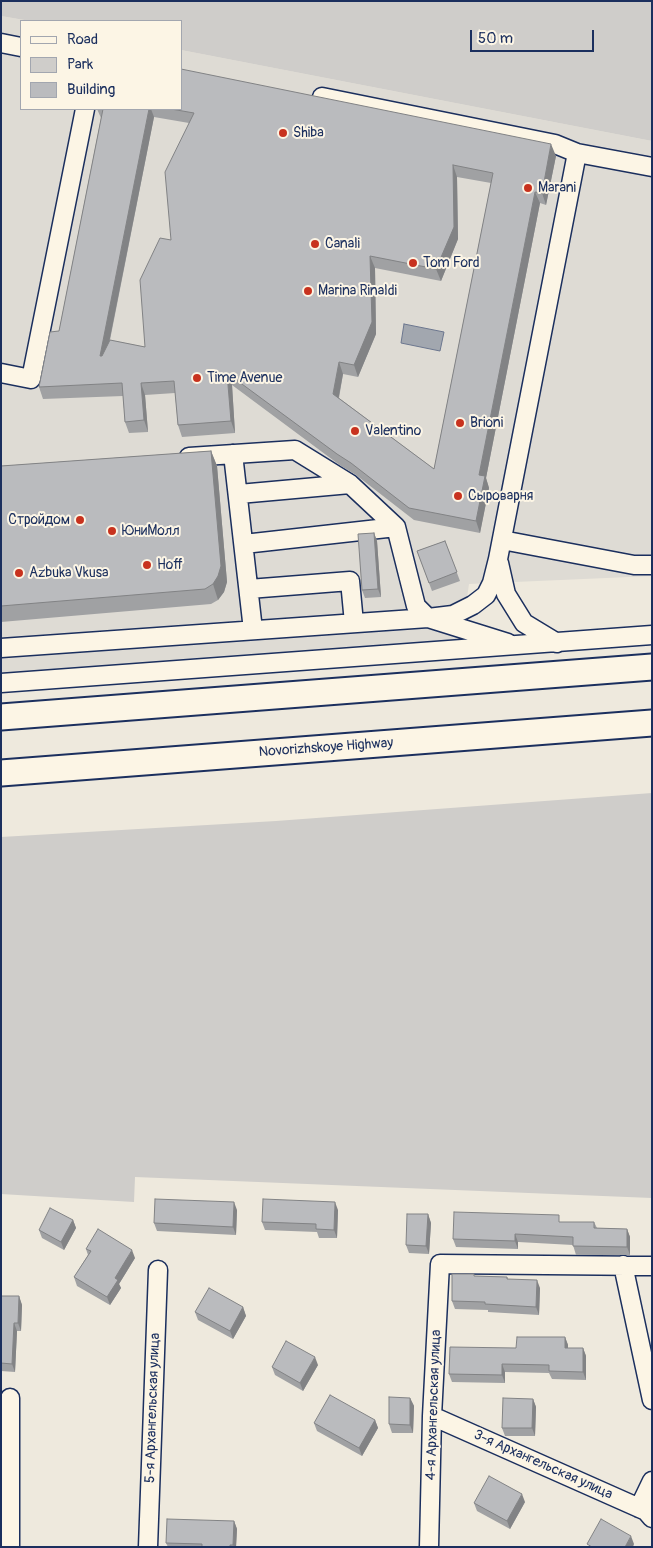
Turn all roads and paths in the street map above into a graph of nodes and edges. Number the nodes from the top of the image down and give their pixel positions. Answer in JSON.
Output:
{"nodes":[{"id":1,"x":1,"y":43,"type":"edge"},
{"id":2,"x":20,"y":47,"type":"edge"},
{"id":3,"x":306,"y":94,"type":"edge"},
{"id":4,"x":85,"y":110,"type":"edge"},
{"id":5,"x":577,"y":153,"type":"junction"},
{"id":6,"x":652,"y":167,"type":"edge"},
{"id":7,"x":1,"y":373,"type":"edge"},
{"id":8,"x":233,"y":454,"type":"junction"},
{"id":9,"x":175,"y":458,"type":"edge"},
{"id":10,"x":350,"y":484,"type":"junction"},
{"id":11,"x":238,"y":494,"type":"junction"},
{"id":12,"x":396,"y":528,"type":"junction"},
{"id":13,"x":502,"y":540,"type":"junction"},
{"id":14,"x":244,"y":544,"type":"junction"},
{"id":15,"x":498,"y":559,"type":"junction"},
{"id":16,"x":652,"y":565,"type":"edge"},
{"id":17,"x":249,"y":589,"type":"junction"},
{"id":18,"x":428,"y":618,"type":"junction"},
{"id":19,"x":354,"y":623,"type":"junction"},
{"id":20,"x":254,"y":630,"type":"junction"},
{"id":21,"x":652,"y":636,"type":"edge"},
{"id":22,"x":557,"y":643,"type":"junction"},
{"id":23,"x":519,"y":646,"type":"junction"},
{"id":24,"x":1,"y":648,"type":"edge"},
{"id":25,"x":652,"y":667,"type":"edge"},
{"id":26,"x":1,"y":683,"type":"edge"},
{"id":27,"x":1,"y":717,"type":"edge"},
{"id":28,"x":652,"y":723,"type":"edge"},
{"id":29,"x":1,"y":773,"type":"edge"},
{"id":30,"x":623,"y":1265,"type":"junction"},
{"id":31,"x":652,"y":1266,"type":"edge"},
{"id":32,"x":158,"y":1270,"type":"dead end"},
{"id":33,"x":10,"y":1398,"type":"dead end"},
{"id":34,"x":652,"y":1400,"type":"edge"},
{"id":35,"x":432,"y":1416,"type":"junction"},
{"id":36,"x":652,"y":1481,"type":"edge"},
{"id":37,"x":645,"y":1513,"type":"edge"},
{"id":38,"x":10,"y":1547,"type":"edge"},
{"id":39,"x":148,"y":1547,"type":"edge"},
{"id":40,"x":429,"y":1547,"type":"edge"}],
"edges":[{"from":1,"to":2,"type":"street"},
{"from":3,"to":5,"type":"street"},
{"from":4,"to":7,"type":"street"},
{"from":5,"to":6,"type":"street"},
{"from":5,"to":13,"type":"street"},
{"from":8,"to":9,"type":"street"},
{"from":8,"to":10,"type":"street"},
{"from":8,"to":11,"type":"street"},
{"from":10,"to":11,"type":"street"},
{"from":10,"to":12,"type":"street"},
{"from":11,"to":14,"type":"street"},
{"from":12,"to":14,"type":"street"},
{"from":12,"to":18,"type":"street"},
{"from":13,"to":15,"type":"street"},
{"from":13,"to":16,"type":"street"},
{"from":14,"to":17,"type":"street"},
{"from":15,"to":18,"type":"street"},
{"from":15,"to":22,"type":"street"},
{"from":17,"to":19,"type":"street"},
{"from":17,"to":20,"type":"street"},
{"from":18,"to":19,"type":"street"},
{"from":18,"to":23,"type":"street"},
{"from":19,"to":20,"type":"street"},
{"from":20,"to":24,"type":"street"},
{"from":21,"to":22,"type":"street"},
{"from":22,"to":23,"type":"street"},
{"from":23,"to":26,"type":"street"},
{"from":25,"to":27,"type":"highway"},
{"from":28,"to":29,"type":"highway","name":"Novorizhskoye Highway"},
{"from":30,"to":31,"type":"street"},
{"from":30,"to":34,"type":"street"},
{"from":30,"to":35,"type":"street","name":"4-я Архангельская улица"},
{"from":32,"to":39,"type":"street","name":"5-я Архангельская улица"},
{"from":33,"to":38,"type":"street"},
{"from":35,"to":37,"type":"street","name":"3-я Архангельская улица"},
{"from":35,"to":40,"type":"street","name":"4-я Архангельская улица"},
{"from":36,"to":37,"type":"street"}]}
